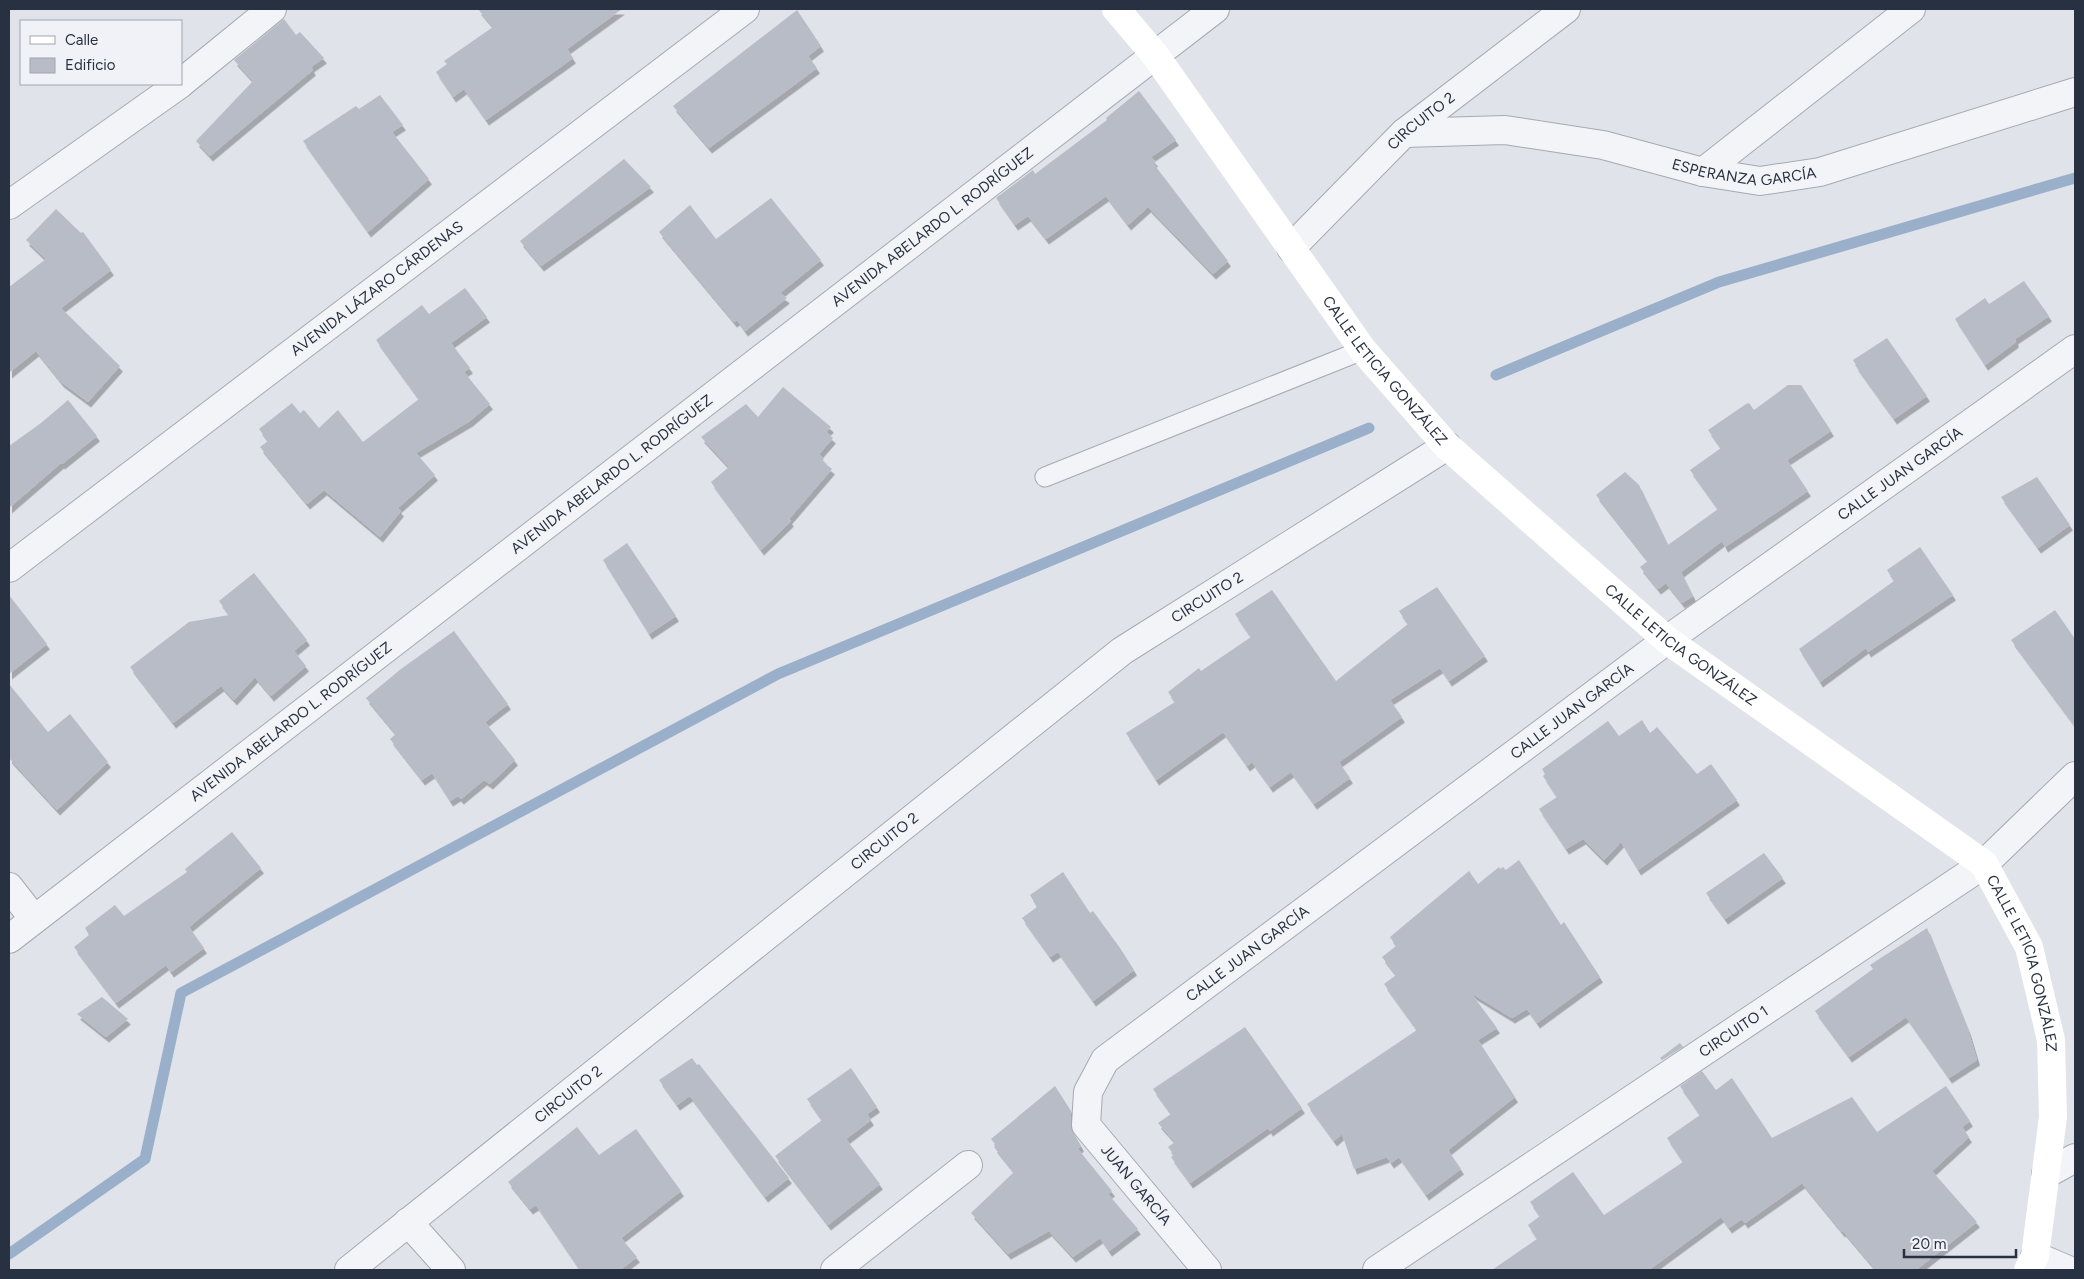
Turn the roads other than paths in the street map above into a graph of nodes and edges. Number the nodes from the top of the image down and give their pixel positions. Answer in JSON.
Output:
{"nodes":[{"id":1,"x":272,"y":9,"type":"edge"},
{"id":2,"x":745,"y":9,"type":"edge"},
{"id":3,"x":1116,"y":9,"type":"edge"},
{"id":4,"x":1216,"y":9,"type":"edge"},
{"id":5,"x":1566,"y":9,"type":"edge"},
{"id":6,"x":1911,"y":9,"type":"edge"},
{"id":7,"x":1155,"y":55,"type":"junction"},
{"id":8,"x":182,"y":82,"type":"edge"},
{"id":9,"x":178,"y":85,"type":"edge"},
{"id":10,"x":2075,"y":92,"type":"edge"},
{"id":11,"x":1404,"y":133,"type":"junction"},
{"id":12,"x":1703,"y":172,"type":"junction"},
{"id":13,"x":9,"y":205,"type":"edge"},
{"id":14,"x":1290,"y":248,"type":"junction"},
{"id":15,"x":2075,"y":349,"type":"edge"},
{"id":16,"x":1363,"y":350,"type":"junction"},
{"id":17,"x":1446,"y":446,"type":"junction"},
{"id":18,"x":1045,"y":477,"type":"dead end"},
{"id":19,"x":9,"y":568,"type":"edge"},
{"id":20,"x":1667,"y":640,"type":"junction"},
{"id":21,"x":2075,"y":776,"type":"edge"},
{"id":22,"x":1984,"y":864,"type":"junction"},
{"id":23,"x":9,"y":887,"type":"edge"},
{"id":24,"x":34,"y":919,"type":"junction"},
{"id":25,"x":9,"y":939,"type":"edge"},
{"id":26,"x":1088,"y":1092,"type":"joint"},
{"id":27,"x":2075,"y":1158,"type":"edge"},
{"id":28,"x":968,"y":1165,"type":"dead end"},
{"id":29,"x":2046,"y":1174,"type":"junction"},
{"id":30,"x":408,"y":1222,"type":"junction"},
{"id":31,"x":2032,"y":1263,"type":"edge"},
{"id":32,"x":349,"y":1270,"type":"edge"},
{"id":33,"x":452,"y":1270,"type":"edge"},
{"id":34,"x":835,"y":1270,"type":"edge"},
{"id":35,"x":1207,"y":1270,"type":"edge"},
{"id":36,"x":1377,"y":1270,"type":"edge"},
{"id":37,"x":2068,"y":1270,"type":"edge"}],
"edges":[{"from":1,"to":8,"type":"street"},
{"from":2,"to":19,"type":"street","name":"AVENIDA LÁZARO CÁRDENAS"},
{"from":3,"to":7,"type":"street","name":"CALLE LETICIA GONZÁLEZ"},
{"from":4,"to":7,"type":"street","name":"AVENIDA ABELARDO L. RODRÍGUEZ"},
{"from":5,"to":11,"type":"street","name":"CIRCUITO 2"},
{"from":6,"to":12,"type":"street"},
{"from":7,"to":14,"type":"street","name":"CALLE LETICIA GONZÁLEZ"},
{"from":7,"to":24,"type":"street","name":"AVENIDA ABELARDO L. RODRÍGUEZ"},
{"from":9,"to":13,"type":"street"},
{"from":10,"to":12,"type":"street","name":"ESPERANZA GARCÍA"},
{"from":11,"to":12,"type":"street","name":"ESPERANZA GARCÍA"},
{"from":11,"to":14,"type":"street","name":"CIRCUITO 2"},
{"from":14,"to":16,"type":"street","name":"CALLE LETICIA GONZÁLEZ"},
{"from":15,"to":20,"type":"street","name":"CALLE JUAN GARCÍA"},
{"from":16,"to":17,"type":"street","name":"CALLE LETICIA GONZÁLEZ"},
{"from":16,"to":18,"type":"lane"},
{"from":17,"to":20,"type":"street","name":"CALLE LETICIA GONZÁLEZ"},
{"from":17,"to":30,"type":"street","name":"CIRCUITO 2"},
{"from":20,"to":22,"type":"street","name":"CALLE LETICIA GONZÁLEZ"},
{"from":20,"to":26,"type":"street","name":"CALLE JUAN GARCÍA"},
{"from":21,"to":22,"type":"street","name":"CIRCUITO 1"},
{"from":22,"to":29,"type":"street","name":"CALLE LETICIA GONZÁLEZ"},
{"from":22,"to":36,"type":"street","name":"CIRCUITO 1"},
{"from":23,"to":24,"type":"street"},
{"from":24,"to":25,"type":"street","name":"AVENIDA ABELARDO L. RODRÍGUEZ"},
{"from":26,"to":35,"type":"street","name":"JUAN GARCÍA"},
{"from":27,"to":29,"type":"street"},
{"from":28,"to":34,"type":"street"},
{"from":29,"to":31,"type":"street","name":"CALLE LETICIA GONZÁLEZ"},
{"from":30,"to":32,"type":"street","name":"CIRCUITO 2"},
{"from":30,"to":33,"type":"street"},
{"from":31,"to":37,"type":"street"}]}
